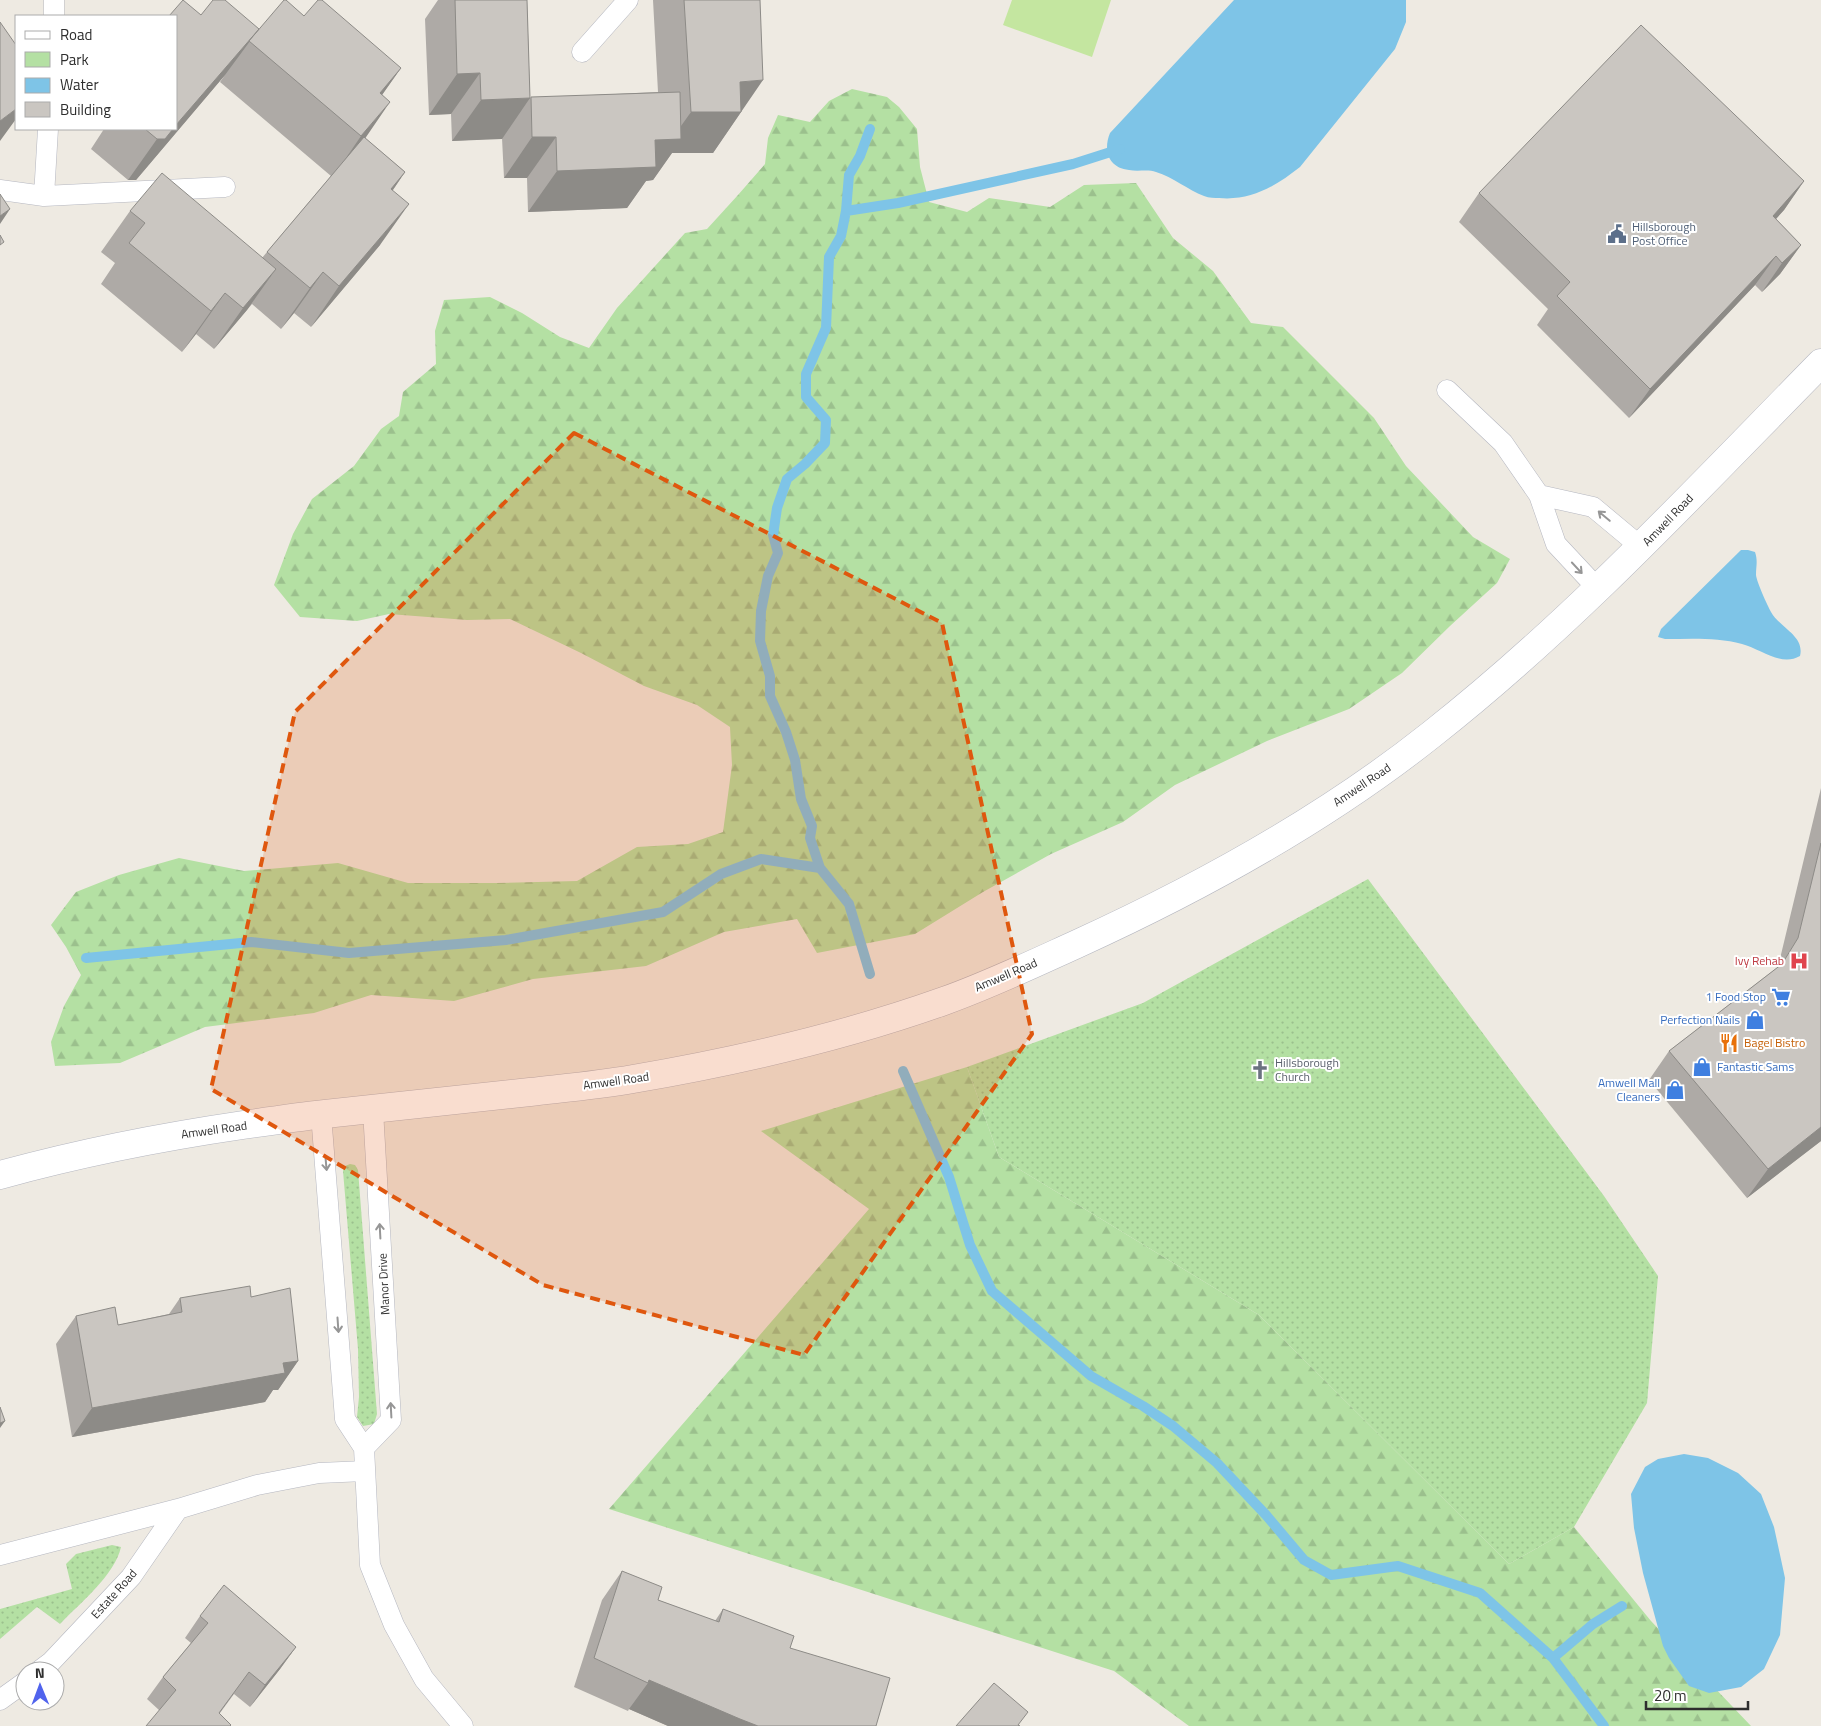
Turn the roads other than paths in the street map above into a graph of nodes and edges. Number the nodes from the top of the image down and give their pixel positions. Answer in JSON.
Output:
{"nodes":[{"id":1,"x":54,"y":0,"type":"edge"},
{"id":2,"x":628,"y":0,"type":"edge"},
{"id":3,"x":54,"y":15,"type":"edge"},
{"id":4,"x":582,"y":52,"type":"dead end"},
{"id":5,"x":48,"y":130,"type":"edge"},
{"id":6,"x":225,"y":187,"type":"dead end"},
{"id":7,"x":0,"y":190,"type":"edge"},
{"id":8,"x":44,"y":196,"type":"junction"},
{"id":9,"x":1821,"y":363,"type":"edge"},
{"id":10,"x":1447,"y":390,"type":"dead end"},
{"id":11,"x":1539,"y":495,"type":"junction"},
{"id":12,"x":1641,"y":547,"type":"junction"},
{"id":13,"x":1598,"y":589,"type":"junction"},
{"id":14,"x":373,"y":1110,"type":"junction"},
{"id":15,"x":321,"y":1114,"type":"junction"},
{"id":16,"x":0,"y":1175,"type":"edge"},
{"id":17,"x":364,"y":1448,"type":"junction"},
{"id":18,"x":365,"y":1471,"type":"junction"},
{"id":19,"x":178,"y":1509,"type":"junction"},
{"id":20,"x":0,"y":1555,"type":"edge"},
{"id":21,"x":52,"y":1661,"type":"edge"},
{"id":22,"x":15,"y":1689,"type":"edge"},
{"id":23,"x":0,"y":1700,"type":"edge"},
{"id":24,"x":464,"y":1726,"type":"edge"}],
"edges":[{"from":1,"to":3,"type":"lane"},
{"from":2,"to":4,"type":"lane"},
{"from":5,"to":8,"type":"lane"},
{"from":6,"to":8,"type":"lane"},
{"from":7,"to":8,"type":"lane"},
{"from":9,"to":12,"type":"main road","name":"Amwell Road"},
{"from":10,"to":11,"type":"lane"},
{"from":12,"to":11,"type":"lane","one_way":true},
{"from":11,"to":13,"type":"lane","one_way":true},
{"from":12,"to":13,"type":"main road","name":"Amwell Road"},
{"from":13,"to":14,"type":"main road","name":"Amwell Road"},
{"from":14,"to":15,"type":"main road","name":"Amwell Road"},
{"from":17,"to":14,"type":"lane","name":"Manor Drive","one_way":true},
{"from":15,"to":16,"type":"main road","name":"Amwell Road"},
{"from":15,"to":17,"type":"lane","one_way":true},
{"from":17,"to":18,"type":"lane"},
{"from":18,"to":19,"type":"lane"},
{"from":18,"to":24,"type":"lane"},
{"from":19,"to":20,"type":"lane"},
{"from":19,"to":21,"type":"lane","name":"Estate Road"},
{"from":22,"to":23,"type":"lane"}]}
